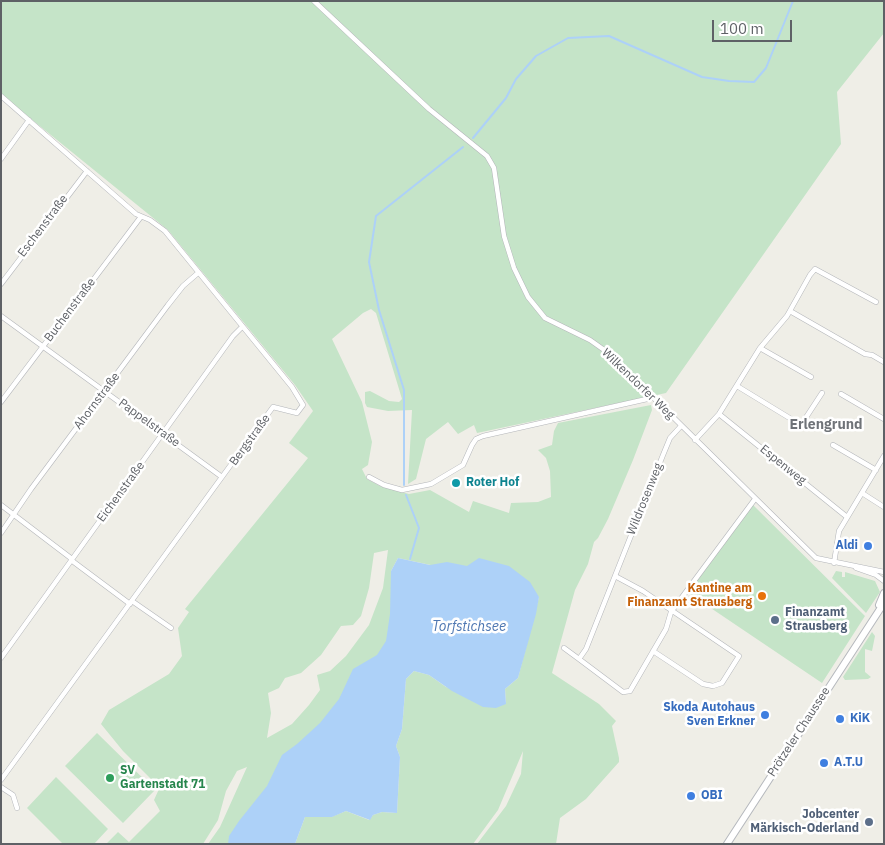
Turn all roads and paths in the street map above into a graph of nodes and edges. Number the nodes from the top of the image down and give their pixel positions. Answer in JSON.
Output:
{"nodes":[{"id":1,"x":314,"y":1,"type":"edge"},
{"id":2,"x":1,"y":96,"type":"edge"},
{"id":3,"x":29,"y":120,"type":"junction"},
{"id":4,"x":1,"y":158,"type":"edge"},
{"id":5,"x":86,"y":171,"type":"junction"},
{"id":6,"x":140,"y":218,"type":"junction"},
{"id":7,"x":198,"y":273,"type":"junction"},
{"id":8,"x":1,"y":284,"type":"edge"},
{"id":9,"x":876,"y":302,"type":"dead end"},
{"id":10,"x":790,"y":311,"type":"junction"},
{"id":11,"x":1,"y":316,"type":"edge"},
{"id":12,"x":242,"y":327,"type":"junction"},
{"id":13,"x":43,"y":346,"type":"junction"},
{"id":14,"x":760,"y":348,"type":"junction"},
{"id":15,"x":884,"y":362,"type":"edge"},
{"id":16,"x":811,"y":377,"type":"dead end"},
{"id":17,"x":737,"y":386,"type":"junction"},
{"id":18,"x":105,"y":391,"type":"junction"},
{"id":19,"x":822,"y":393,"type":"dead end"},
{"id":20,"x":841,"y":394,"type":"dead end"},
{"id":21,"x":651,"y":396,"type":"junction"},
{"id":22,"x":1,"y":402,"type":"edge"},
{"id":23,"x":719,"y":414,"type":"junction"},
{"id":24,"x":884,"y":419,"type":"edge"},
{"id":25,"x":682,"y":426,"type":"junction"},
{"id":26,"x":163,"y":433,"type":"junction"},
{"id":27,"x":695,"y":440,"type":"junction"},
{"id":28,"x":833,"y":445,"type":"dead end"},
{"id":29,"x":884,"y":456,"type":"edge"},
{"id":30,"x":876,"y":470,"type":"junction"},
{"id":31,"x":222,"y":477,"type":"junction"},
{"id":32,"x":369,"y":477,"type":"dead end"},
{"id":33,"x":862,"y":493,"type":"junction"},
{"id":34,"x":755,"y":499,"type":"junction"},
{"id":35,"x":1,"y":505,"type":"edge"},
{"id":36,"x":884,"y":507,"type":"edge"},
{"id":37,"x":14,"y":514,"type":"junction"},
{"id":38,"x":847,"y":516,"type":"junction"},
{"id":39,"x":1,"y":533,"type":"edge"},
{"id":40,"x":72,"y":560,"type":"junction"},
{"id":41,"x":834,"y":563,"type":"junction"},
{"id":42,"x":848,"y":565,"type":"junction"},
{"id":43,"x":884,"y":572,"type":"edge"},
{"id":44,"x":615,"y":576,"type":"junction"},
{"id":45,"x":884,"y":581,"type":"edge"},
{"id":46,"x":884,"y":593,"type":"edge"},
{"id":47,"x":131,"y":602,"type":"junction"},
{"id":48,"x":884,"y":603,"type":"edge"},
{"id":49,"x":671,"y":612,"type":"junction"},
{"id":50,"x":872,"y":619,"type":"junction"},
{"id":51,"x":170,"y":628,"type":"dead end"},
{"id":52,"x":564,"y":648,"type":"dead end"},
{"id":53,"x":653,"y":651,"type":"junction"},
{"id":54,"x":1,"y":658,"type":"edge"},
{"id":55,"x":579,"y":659,"type":"junction"},
{"id":56,"x":2,"y":778,"type":"edge"},
{"id":57,"x":1,"y":787,"type":"edge"},
{"id":58,"x":17,"y":808,"type":"dead end"},
{"id":59,"x":727,"y":844,"type":"edge"}],
"edges":[{"from":1,"to":21,"type":"street","name":"Wilkendorfer Weg"},
{"from":2,"to":3,"type":"street","name":"Bergstraße"},
{"from":3,"to":4,"type":"street"},
{"from":3,"to":5,"type":"street","name":"Bergstraße"},
{"from":5,"to":6,"type":"street","name":"Bergstraße"},
{"from":5,"to":8,"type":"street","name":"Eschenstraße"},
{"from":6,"to":7,"type":"street","name":"Bergstraße"},
{"from":6,"to":13,"type":"street","name":"Buchenstraße"},
{"from":7,"to":12,"type":"street","name":"Bergstraße"},
{"from":7,"to":18,"type":"street","name":"Ahornstraße"},
{"from":9,"to":10,"type":"street"},
{"from":10,"to":14,"type":"street"},
{"from":10,"to":15,"type":"street"},
{"from":11,"to":13,"type":"street","name":"Pappelstraße"},
{"from":12,"to":26,"type":"street","name":"Eichenstraße"},
{"from":12,"to":31,"type":"street","name":"Bergstraße"},
{"from":13,"to":18,"type":"street","name":"Pappelstraße"},
{"from":13,"to":22,"type":"street","name":"Buchenstraße"},
{"from":14,"to":16,"type":"street"},
{"from":14,"to":17,"type":"street"},
{"from":17,"to":19,"type":"street"},
{"from":17,"to":23,"type":"street"},
{"from":18,"to":26,"type":"street","name":"Pappelstraße"},
{"from":18,"to":37,"type":"street","name":"Ahornstraße"},
{"from":20,"to":24,"type":"street"},
{"from":21,"to":25,"type":"street","name":"Wilkendorfer Weg"},
{"from":21,"to":32,"type":"street"},
{"from":23,"to":27,"type":"street"},
{"from":23,"to":38,"type":"street","name":"Espenweg"},
{"from":25,"to":27,"type":"street","name":"Wilkendorfer Weg"},
{"from":25,"to":44,"type":"street","name":"Wildrosenweg"},
{"from":26,"to":31,"type":"street","name":"Pappelstraße"},
{"from":26,"to":40,"type":"street","name":"Eichenstraße"},
{"from":27,"to":34,"type":"street","name":"Wilkendorfer Weg"},
{"from":28,"to":30,"type":"street"},
{"from":29,"to":30,"type":"street"},
{"from":30,"to":33,"type":"street"},
{"from":31,"to":47,"type":"street","name":"Bergstraße"},
{"from":33,"to":36,"type":"street"},
{"from":33,"to":38,"type":"street"},
{"from":34,"to":41,"type":"street","name":"Wilkendorfer Weg"},
{"from":34,"to":49,"type":"street"},
{"from":35,"to":37,"type":"street"},
{"from":37,"to":39,"type":"street","name":"Ahornstraße"},
{"from":37,"to":40,"type":"street"},
{"from":38,"to":41,"type":"street"},
{"from":40,"to":47,"type":"street"},
{"from":40,"to":54,"type":"street","name":"Eichenstraße"},
{"from":41,"to":42,"type":"street","name":"Wilkendorfer Weg"},
{"from":42,"to":43,"type":"street","name":"Wilkendorfer Weg"},
{"from":42,"to":45,"type":"street","name":"Wilkendorfer Weg"},
{"from":44,"to":49,"type":"street"},
{"from":44,"to":55,"type":"street","name":"Wildrosenweg"},
{"from":46,"to":50,"type":"main road","name":"Prötzeler Chaussee"},
{"from":47,"to":51,"type":"street"},
{"from":47,"to":56,"type":"street","name":"Bergstraße"},
{"from":48,"to":50,"type":"main road","name":"Prötzeler Chaussee"},
{"from":49,"to":53,"type":"street"},
{"from":49,"to":53,"type":"street"},
{"from":50,"to":59,"type":"main road","name":"Prötzeler Chaussee"},
{"from":52,"to":55,"type":"street"},
{"from":53,"to":55,"type":"street"},
{"from":57,"to":58,"type":"street"}]}
